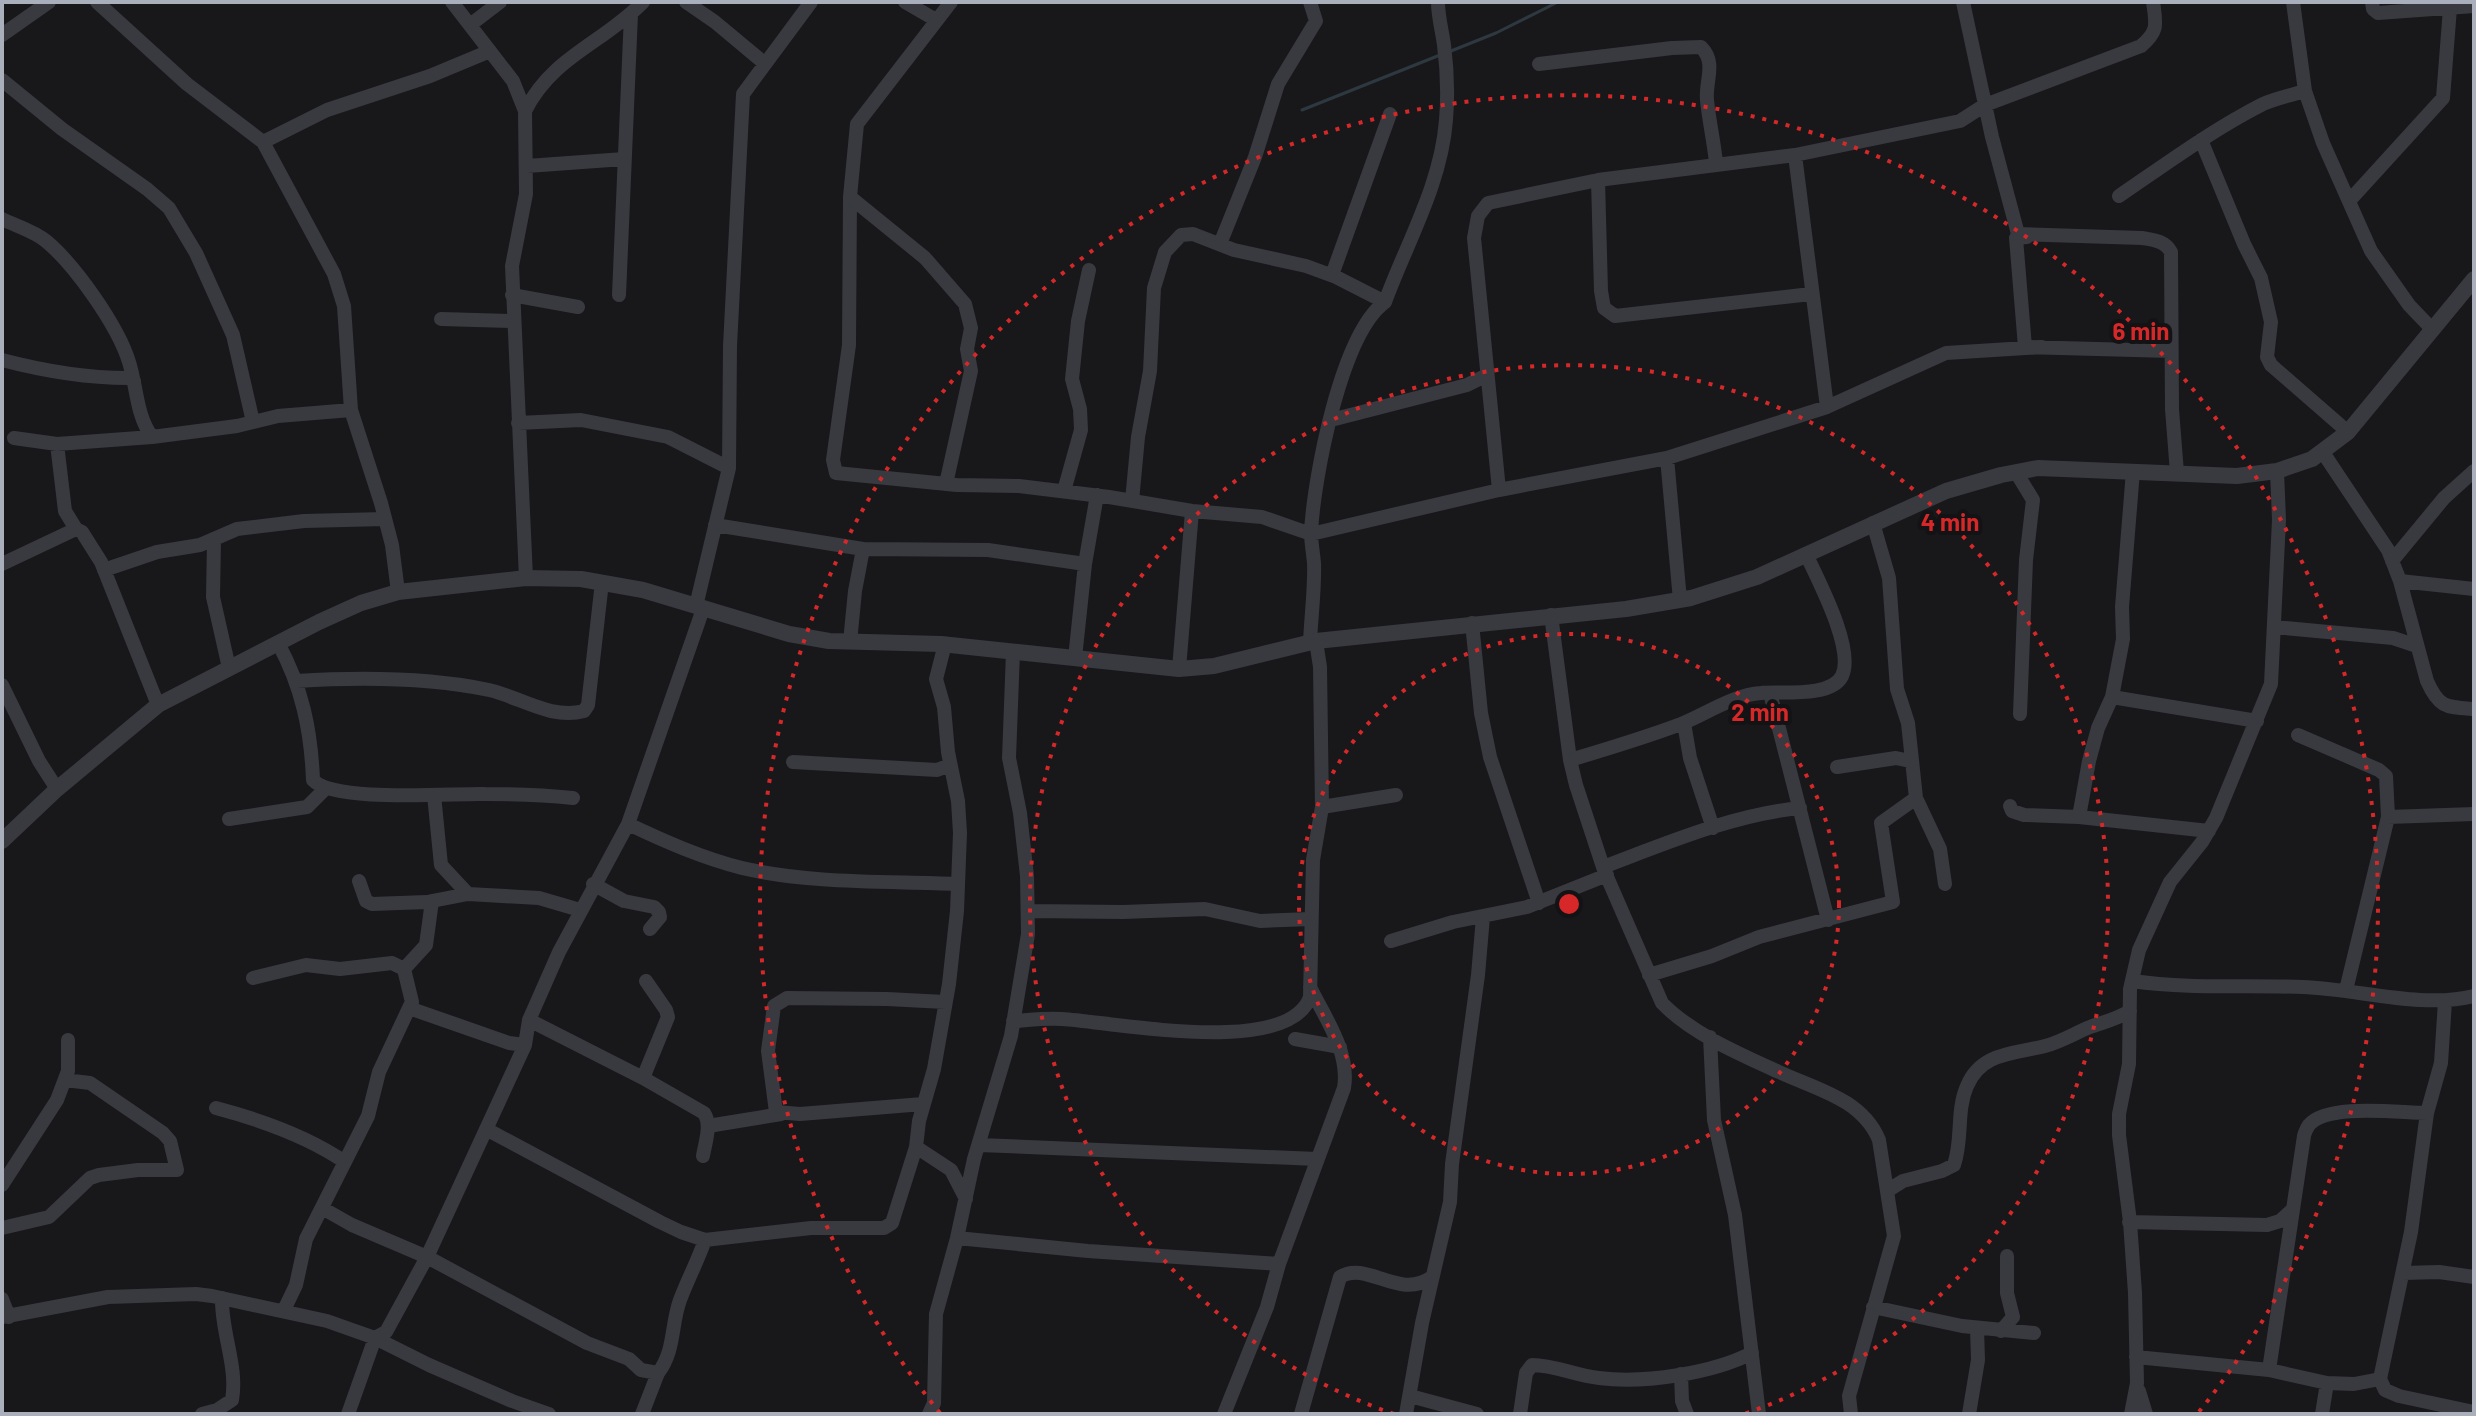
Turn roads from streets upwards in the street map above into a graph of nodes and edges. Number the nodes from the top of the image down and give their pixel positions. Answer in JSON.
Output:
{"nodes":[{"id":1,"x":49,"y":2,"type":"edge"},
{"id":2,"x":97,"y":2,"type":"edge"},
{"id":3,"x":452,"y":2,"type":"edge"},
{"id":4,"x":500,"y":2,"type":"edge"},
{"id":5,"x":643,"y":2,"type":"edge"},
{"id":6,"x":686,"y":2,"type":"edge"},
{"id":7,"x":811,"y":2,"type":"edge"},
{"id":8,"x":905,"y":2,"type":"edge"},
{"id":9,"x":951,"y":2,"type":"edge"},
{"id":10,"x":1310,"y":2,"type":"edge"},
{"id":11,"x":1438,"y":2,"type":"edge"},
{"id":12,"x":1963,"y":2,"type":"edge"},
{"id":13,"x":2153,"y":2,"type":"edge"},
{"id":14,"x":2293,"y":2,"type":"edge"},
{"id":15,"x":2372,"y":2,"type":"edge"},
{"id":16,"x":2474,"y":6,"type":"edge"},
{"id":17,"x":2450,"y":8,"type":"junction"},
{"id":18,"x":631,"y":14,"type":"junction"},
{"id":19,"x":936,"y":20,"type":"junction"},
{"id":20,"x":470,"y":25,"type":"junction"},
{"id":21,"x":2,"y":35,"type":"edge"},
{"id":22,"x":490,"y":51,"type":"junction"},
{"id":23,"x":764,"y":63,"type":"junction"},
{"id":24,"x":1539,"y":64,"type":"dead end"},
{"id":25,"x":2,"y":80,"type":"edge"},
{"id":26,"x":2305,"y":91,"type":"junction"},
{"id":27,"x":1985,"y":105,"type":"junction"},
{"id":28,"x":525,"y":111,"type":"junction"},
{"id":29,"x":1390,"y":114,"type":"dead end"},
{"id":30,"x":2201,"y":140,"type":"junction"},
{"id":31,"x":263,"y":142,"type":"junction"},
{"id":32,"x":1795,"y":155,"type":"junction"},
{"id":33,"x":624,"y":159,"type":"junction"},
{"id":34,"x":1716,"y":163,"type":"junction"},
{"id":35,"x":527,"y":166,"type":"junction"},
{"id":36,"x":1598,"y":180,"type":"junction"},
{"id":37,"x":2119,"y":196,"type":"dead end"},
{"id":38,"x":850,"y":197,"type":"junction"},
{"id":39,"x":2350,"y":200,"type":"junction"},
{"id":40,"x":2,"y":219,"type":"edge"},
{"id":41,"x":2047,"y":235,"type":"junction"},
{"id":42,"x":1220,"y":244,"type":"junction"},
{"id":43,"x":1089,"y":270,"type":"dead end"},
{"id":44,"x":1332,"y":275,"type":"junction"},
{"id":45,"x":2474,"y":279,"type":"edge"},
{"id":46,"x":1811,"y":294,"type":"junction"},
{"id":47,"x":512,"y":295,"type":"junction"},
{"id":48,"x":619,"y":295,"type":"dead end"},
{"id":49,"x":1385,"y":302,"type":"junction"},
{"id":50,"x":578,"y":307,"type":"dead end"},
{"id":51,"x":441,"y":319,"type":"dead end"},
{"id":52,"x":513,"y":321,"type":"junction"},
{"id":53,"x":2431,"y":328,"type":"junction"},
{"id":54,"x":2042,"y":347,"type":"junction"},
{"id":55,"x":2171,"y":351,"type":"junction"},
{"id":56,"x":2,"y":360,"type":"edge"},
{"id":57,"x":1487,"y":375,"type":"junction"},
{"id":58,"x":134,"y":381,"type":"junction"},
{"id":59,"x":1827,"y":407,"type":"junction"},
{"id":60,"x":351,"y":410,"type":"junction"},
{"id":61,"x":1331,"y":420,"type":"junction"},
{"id":62,"x":253,"y":422,"type":"junction"},
{"id":63,"x":518,"y":423,"type":"junction"},
{"id":64,"x":2348,"y":432,"type":"junction"},
{"id":65,"x":152,"y":437,"type":"junction"},
{"id":66,"x":14,"y":438,"type":"dead end"},
{"id":67,"x":57,"y":444,"type":"junction"},
{"id":68,"x":2322,"y":451,"type":"junction"},
{"id":69,"x":1667,"y":458,"type":"junction"},
{"id":70,"x":729,"y":468,"type":"junction"},
{"id":71,"x":2133,"y":471,"type":"junction"},
{"id":72,"x":2277,"y":471,"type":"junction"},
{"id":73,"x":2474,"y":471,"type":"edge"},
{"id":74,"x":2016,"y":472,"type":"junction"},
{"id":75,"x":2177,"y":473,"type":"junction"},
{"id":76,"x":946,"y":484,"type":"junction"},
{"id":77,"x":1499,"y":490,"type":"junction"},
{"id":78,"x":1064,"y":491,"type":"junction"},
{"id":79,"x":1097,"y":495,"type":"junction"},
{"id":80,"x":1132,"y":501,"type":"junction"},
{"id":81,"x":1192,"y":511,"type":"junction"},
{"id":82,"x":385,"y":519,"type":"junction"},
{"id":83,"x":1873,"y":523,"type":"junction"},
{"id":84,"x":715,"y":525,"type":"junction"},
{"id":85,"x":76,"y":529,"type":"junction"},
{"id":86,"x":1311,"y":534,"type":"junction"},
{"id":87,"x":214,"y":540,"type":"junction"},
{"id":88,"x":863,"y":549,"type":"junction"},
{"id":89,"x":1806,"y":554,"type":"junction"},
{"id":90,"x":2392,"y":561,"type":"junction"},
{"id":91,"x":2,"y":564,"type":"edge"},
{"id":92,"x":1085,"y":564,"type":"junction"},
{"id":93,"x":104,"y":570,"type":"junction"},
{"id":94,"x":526,"y":578,"type":"junction"},
{"id":95,"x":2400,"y":581,"type":"junction"},
{"id":96,"x":602,"y":582,"type":"junction"},
{"id":97,"x":2474,"y":589,"type":"edge"},
{"id":98,"x":398,"y":592,"type":"junction"},
{"id":99,"x":1680,"y":600,"type":"junction"},
{"id":100,"x":700,"y":608,"type":"junction"},
{"id":101,"x":1551,"y":615,"type":"junction"},
{"id":102,"x":2410,"y":622,"type":"junction"},
{"id":103,"x":1472,"y":623,"type":"junction"},
{"id":104,"x":2274,"y":627,"type":"junction"},
{"id":105,"x":2393,"y":638,"type":"junction"},
{"id":106,"x":850,"y":642,"type":"junction"},
{"id":107,"x":1313,"y":642,"type":"junction"},
{"id":108,"x":278,"y":643,"type":"junction"},
{"id":109,"x":945,"y":644,"type":"junction"},
{"id":110,"x":2417,"y":646,"type":"junction"},
{"id":111,"x":1013,"y":652,"type":"junction"},
{"id":112,"x":1075,"y":658,"type":"junction"},
{"id":113,"x":229,"y":668,"type":"junction"},
{"id":114,"x":1179,"y":669,"type":"junction"},
{"id":115,"x":297,"y":681,"type":"junction"},
{"id":116,"x":2,"y":685,"type":"edge"},
{"id":117,"x":1770,"y":693,"type":"junction"},
{"id":118,"x":2112,"y":697,"type":"junction"},
{"id":119,"x":158,"y":705,"type":"junction"},
{"id":120,"x":2474,"y":709,"type":"edge"},
{"id":121,"x":2020,"y":714,"type":"dead end"},
{"id":122,"x":2257,"y":721,"type":"junction"},
{"id":123,"x":1684,"y":723,"type":"junction"},
{"id":124,"x":2298,"y":735,"type":"dead end"},
{"id":125,"x":1905,"y":756,"type":"junction"},
{"id":126,"x":1570,"y":760,"type":"junction"},
{"id":127,"x":793,"y":762,"type":"dead end"},
{"id":128,"x":950,"y":765,"type":"junction"},
{"id":129,"x":1837,"y":767,"type":"dead end"},
{"id":130,"x":57,"y":789,"type":"junction"},
{"id":131,"x":325,"y":789,"type":"junction"},
{"id":132,"x":434,"y":795,"type":"junction"},
{"id":133,"x":1396,"y":795,"type":"dead end"},
{"id":134,"x":573,"y":798,"type":"dead end"},
{"id":135,"x":1916,"y":798,"type":"junction"},
{"id":136,"x":2010,"y":806,"type":"dead end"},
{"id":137,"x":1322,"y":807,"type":"junction"},
{"id":138,"x":1800,"y":808,"type":"junction"},
{"id":139,"x":2474,"y":814,"type":"edge"},
{"id":140,"x":2079,"y":817,"type":"junction"},
{"id":141,"x":2388,"y":817,"type":"junction"},
{"id":142,"x":229,"y":819,"type":"dead end"},
{"id":143,"x":628,"y":824,"type":"junction"},
{"id":144,"x":1713,"y":828,"type":"junction"},
{"id":145,"x":2209,"y":831,"type":"junction"},
{"id":146,"x":2,"y":841,"type":"edge"},
{"id":147,"x":1605,"y":871,"type":"junction"},
{"id":148,"x":455,"y":880,"type":"junction"},
{"id":149,"x":359,"y":881,"type":"dead end"},
{"id":150,"x":593,"y":884,"type":"junction"},
{"id":151,"x":956,"y":884,"type":"junction"},
{"id":152,"x":1945,"y":884,"type":"dead end"},
{"id":153,"x":468,"y":894,"type":"junction"},
{"id":154,"x":438,"y":900,"type":"junction"},
{"id":155,"x":1539,"y":903,"type":"junction"},
{"id":156,"x":580,"y":910,"type":"junction"},
{"id":157,"x":1028,"y":911,"type":"junction"},
{"id":158,"x":1483,"y":917,"type":"junction"},
{"id":159,"x":1311,"y":919,"type":"junction"},
{"id":160,"x":1828,"y":920,"type":"junction"},
{"id":161,"x":650,"y":929,"type":"dead end"},
{"id":162,"x":1391,"y":941,"type":"dead end"},
{"id":163,"x":404,"y":969,"type":"junction"},
{"id":164,"x":1649,"y":975,"type":"junction"},
{"id":165,"x":253,"y":978,"type":"dead end"},
{"id":166,"x":646,"y":981,"type":"dead end"},
{"id":167,"x":2132,"y":981,"type":"junction"},
{"id":168,"x":1310,"y":987,"type":"junction"},
{"id":169,"x":2346,"y":990,"type":"junction"},
{"id":170,"x":2474,"y":996,"type":"edge"},
{"id":171,"x":2445,"y":1001,"type":"junction"},
{"id":172,"x":945,"y":1002,"type":"junction"},
{"id":173,"x":409,"y":1008,"type":"junction"},
{"id":174,"x":2130,"y":1011,"type":"junction"},
{"id":175,"x":529,"y":1020,"type":"junction"},
{"id":176,"x":1013,"y":1021,"type":"junction"},
{"id":177,"x":1710,"y":1037,"type":"junction"},
{"id":178,"x":1295,"y":1039,"type":"dead end"},
{"id":179,"x":68,"y":1040,"type":"dead end"},
{"id":180,"x":525,"y":1045,"type":"junction"},
{"id":181,"x":1340,"y":1047,"type":"junction"},
{"id":182,"x":643,"y":1078,"type":"junction"},
{"id":183,"x":65,"y":1080,"type":"junction"},
{"id":184,"x":923,"y":1104,"type":"junction"},
{"id":185,"x":216,"y":1108,"type":"dead end"},
{"id":186,"x":2427,"y":1113,"type":"junction"},
{"id":187,"x":781,"y":1114,"type":"junction"},
{"id":188,"x":708,"y":1126,"type":"junction"},
{"id":189,"x":486,"y":1129,"type":"junction"},
{"id":190,"x":979,"y":1145,"type":"junction"},
{"id":191,"x":916,"y":1147,"type":"junction"},
{"id":192,"x":703,"y":1156,"type":"dead end"},
{"id":193,"x":1317,"y":1159,"type":"junction"},
{"id":194,"x":345,"y":1162,"type":"junction"},
{"id":195,"x":974,"y":1163,"type":"junction"},
{"id":196,"x":951,"y":1170,"type":"junction"},
{"id":197,"x":2,"y":1185,"type":"edge"},
{"id":198,"x":1887,"y":1191,"type":"junction"},
{"id":199,"x":966,"y":1199,"type":"junction"},
{"id":200,"x":322,"y":1208,"type":"junction"},
{"id":201,"x":2291,"y":1211,"type":"junction"},
{"id":202,"x":2129,"y":1222,"type":"junction"},
{"id":203,"x":2,"y":1228,"type":"edge"},
{"id":204,"x":957,"y":1238,"type":"junction"},
{"id":205,"x":705,"y":1240,"type":"junction"},
{"id":206,"x":2007,"y":1256,"type":"dead end"},
{"id":207,"x":427,"y":1257,"type":"junction"},
{"id":208,"x":1279,"y":1264,"type":"junction"},
{"id":209,"x":2403,"y":1273,"type":"junction"},
{"id":210,"x":1432,"y":1277,"type":"junction"},
{"id":211,"x":2474,"y":1277,"type":"edge"},
{"id":212,"x":222,"y":1298,"type":"junction"},
{"id":213,"x":2,"y":1299,"type":"edge"},
{"id":214,"x":1873,"y":1307,"type":"junction"},
{"id":215,"x":284,"y":1310,"type":"junction"},
{"id":216,"x":5,"y":1317,"type":"edge"},
{"id":217,"x":1977,"y":1328,"type":"junction"},
{"id":218,"x":2007,"y":1328,"type":"junction"},
{"id":219,"x":2034,"y":1333,"type":"dead end"},
{"id":220,"x":384,"y":1339,"type":"junction"},
{"id":221,"x":1752,"y":1353,"type":"junction"},
{"id":222,"x":2136,"y":1357,"type":"junction"},
{"id":223,"x":2269,"y":1370,"type":"junction"},
{"id":224,"x":658,"y":1373,"type":"junction"},
{"id":225,"x":1681,"y":1374,"type":"junction"},
{"id":226,"x":2380,"y":1379,"type":"junction"},
{"id":227,"x":2137,"y":1383,"type":"junction"},
{"id":228,"x":2327,"y":1383,"type":"junction"},
{"id":229,"x":1410,"y":1396,"type":"junction"},
{"id":230,"x":2447,"y":1410,"type":"edge"},
{"id":231,"x":2474,"y":1412,"type":"edge"},
{"id":232,"x":202,"y":1414,"type":"edge"},
{"id":233,"x":348,"y":1414,"type":"edge"},
{"id":234,"x":549,"y":1414,"type":"edge"},
{"id":235,"x":642,"y":1414,"type":"edge"},
{"id":236,"x":929,"y":1414,"type":"edge"},
{"id":237,"x":1224,"y":1414,"type":"edge"},
{"id":238,"x":1301,"y":1414,"type":"edge"},
{"id":239,"x":1406,"y":1414,"type":"edge"},
{"id":240,"x":1477,"y":1414,"type":"edge"},
{"id":241,"x":1520,"y":1414,"type":"edge"},
{"id":242,"x":1687,"y":1414,"type":"edge"},
{"id":243,"x":1759,"y":1414,"type":"edge"},
{"id":244,"x":1851,"y":1414,"type":"edge"},
{"id":245,"x":1969,"y":1414,"type":"edge"},
{"id":246,"x":2131,"y":1414,"type":"edge"},
{"id":247,"x":2146,"y":1414,"type":"edge"},
{"id":248,"x":2322,"y":1414,"type":"edge"}],
"edges":[{"from":1,"to":21,"type":"street"},
{"from":2,"to":31,"type":"street"},
{"from":3,"to":20,"type":"street"},
{"from":4,"to":20,"type":"street"},
{"from":5,"to":18,"type":"street"},
{"from":6,"to":23,"type":"street"},
{"from":7,"to":23,"type":"street"},
{"from":8,"to":19,"type":"street"},
{"from":9,"to":19,"type":"street"},
{"from":10,"to":42,"type":"street"},
{"from":11,"to":49,"type":"street"},
{"from":12,"to":27,"type":"street"},
{"from":13,"to":27,"type":"street"},
{"from":14,"to":26,"type":"street"},
{"from":15,"to":17,"type":"street"},
{"from":16,"to":17,"type":"street"},
{"from":17,"to":39,"type":"street"},
{"from":18,"to":28,"type":"street"},
{"from":18,"to":33,"type":"street"},
{"from":19,"to":38,"type":"street"},
{"from":20,"to":22,"type":"street"},
{"from":22,"to":28,"type":"street"},
{"from":22,"to":31,"type":"street"},
{"from":23,"to":70,"type":"street"},
{"from":24,"to":34,"type":"street"},
{"from":25,"to":62,"type":"street"},
{"from":26,"to":30,"type":"street"},
{"from":26,"to":39,"type":"street"},
{"from":27,"to":32,"type":"street"},
{"from":27,"to":41,"type":"street"},
{"from":28,"to":35,"type":"street"},
{"from":29,"to":44,"type":"street"},
{"from":30,"to":37,"type":"street"},
{"from":30,"to":64,"type":"street"},
{"from":31,"to":60,"type":"street"},
{"from":32,"to":34,"type":"street"},
{"from":32,"to":46,"type":"street"},
{"from":33,"to":35,"type":"street"},
{"from":33,"to":48,"type":"street"},
{"from":34,"to":36,"type":"street"},
{"from":35,"to":47,"type":"street"},
{"from":36,"to":46,"type":"street"},
{"from":36,"to":57,"type":"street"},
{"from":38,"to":76,"type":"street"},
{"from":38,"to":76,"type":"street"},
{"from":39,"to":53,"type":"street"},
{"from":40,"to":58,"type":"street"},
{"from":41,"to":54,"type":"street"},
{"from":41,"to":55,"type":"street"},
{"from":42,"to":44,"type":"street"},
{"from":42,"to":80,"type":"street"},
{"from":43,"to":78,"type":"street"},
{"from":44,"to":49,"type":"street"},
{"from":45,"to":53,"type":"street"},
{"from":46,"to":59,"type":"street"},
{"from":47,"to":50,"type":"street"},
{"from":47,"to":52,"type":"street"},
{"from":49,"to":61,"type":"street"},
{"from":51,"to":52,"type":"street"},
{"from":52,"to":63,"type":"street"},
{"from":53,"to":64,"type":"street"},
{"from":54,"to":55,"type":"street"},
{"from":54,"to":59,"type":"street"},
{"from":55,"to":75,"type":"street"},
{"from":56,"to":58,"type":"street"},
{"from":57,"to":61,"type":"street"},
{"from":57,"to":77,"type":"street"},
{"from":58,"to":65,"type":"street"},
{"from":59,"to":69,"type":"street"},
{"from":60,"to":62,"type":"street"},
{"from":60,"to":82,"type":"street"},
{"from":61,"to":86,"type":"street"},
{"from":62,"to":65,"type":"street"},
{"from":63,"to":70,"type":"street"},
{"from":63,"to":94,"type":"street"},
{"from":64,"to":68,"type":"street"},
{"from":65,"to":67,"type":"street"},
{"from":66,"to":67,"type":"street"},
{"from":67,"to":85,"type":"street"},
{"from":68,"to":72,"type":"street"},
{"from":68,"to":90,"type":"street"},
{"from":69,"to":77,"type":"street"},
{"from":69,"to":99,"type":"street"},
{"from":70,"to":84,"type":"street"},
{"from":71,"to":74,"type":"street"},
{"from":71,"to":75,"type":"street"},
{"from":71,"to":118,"type":"street"},
{"from":72,"to":75,"type":"street"},
{"from":72,"to":104,"type":"street"},
{"from":73,"to":90,"type":"street"},
{"from":74,"to":83,"type":"street"},
{"from":74,"to":121,"type":"street"},
{"from":76,"to":78,"type":"street"},
{"from":77,"to":86,"type":"street"},
{"from":78,"to":79,"type":"street"},
{"from":79,"to":80,"type":"street"},
{"from":79,"to":92,"type":"street"},
{"from":80,"to":81,"type":"street"},
{"from":81,"to":86,"type":"street"},
{"from":81,"to":114,"type":"street"},
{"from":82,"to":87,"type":"street"},
{"from":82,"to":98,"type":"street"},
{"from":83,"to":89,"type":"street"},
{"from":83,"to":125,"type":"street"},
{"from":84,"to":88,"type":"street"},
{"from":84,"to":100,"type":"street"},
{"from":85,"to":91,"type":"street"},
{"from":85,"to":93,"type":"street"},
{"from":86,"to":107,"type":"street"},
{"from":87,"to":93,"type":"street"},
{"from":87,"to":113,"type":"street"},
{"from":88,"to":92,"type":"street"},
{"from":88,"to":106,"type":"street"},
{"from":89,"to":99,"type":"street"},
{"from":89,"to":117,"type":"street"},
{"from":90,"to":95,"type":"street"},
{"from":92,"to":112,"type":"street"},
{"from":93,"to":119,"type":"street"},
{"from":94,"to":96,"type":"street"},
{"from":94,"to":98,"type":"street"},
{"from":95,"to":97,"type":"street"},
{"from":95,"to":102,"type":"street"},
{"from":96,"to":100,"type":"street"},
{"from":96,"to":115,"type":"street"},
{"from":98,"to":108,"type":"street"},
{"from":99,"to":101,"type":"street"},
{"from":100,"to":106,"type":"street"},
{"from":100,"to":143,"type":"street"},
{"from":101,"to":103,"type":"street"},
{"from":101,"to":126,"type":"street"},
{"from":102,"to":105,"type":"street"},
{"from":102,"to":110,"type":"street"},
{"from":103,"to":107,"type":"street"},
{"from":103,"to":155,"type":"street"},
{"from":104,"to":105,"type":"street"},
{"from":104,"to":122,"type":"street"},
{"from":105,"to":110,"type":"street"},
{"from":106,"to":109,"type":"street"},
{"from":107,"to":114,"type":"street"},
{"from":107,"to":137,"type":"street"},
{"from":108,"to":113,"type":"street"},
{"from":108,"to":115,"type":"street"},
{"from":109,"to":111,"type":"street"},
{"from":109,"to":128,"type":"street"},
{"from":110,"to":120,"type":"street"},
{"from":111,"to":112,"type":"street"},
{"from":111,"to":157,"type":"street"},
{"from":112,"to":114,"type":"street"},
{"from":113,"to":119,"type":"street"},
{"from":115,"to":131,"type":"street"},
{"from":116,"to":130,"type":"street"},
{"from":117,"to":123,"type":"street"},
{"from":117,"to":138,"type":"street"},
{"from":118,"to":122,"type":"street"},
{"from":118,"to":140,"type":"street"},
{"from":119,"to":130,"type":"street"},
{"from":122,"to":145,"type":"street"},
{"from":123,"to":126,"type":"street"},
{"from":123,"to":144,"type":"street"},
{"from":124,"to":141,"type":"street"},
{"from":125,"to":129,"type":"street"},
{"from":125,"to":135,"type":"street"},
{"from":126,"to":147,"type":"street"},
{"from":127,"to":128,"type":"street"},
{"from":128,"to":151,"type":"street"},
{"from":130,"to":146,"type":"street"},
{"from":131,"to":132,"type":"street"},
{"from":131,"to":142,"type":"street"},
{"from":132,"to":134,"type":"street"},
{"from":132,"to":148,"type":"street"},
{"from":133,"to":137,"type":"street"},
{"from":135,"to":152,"type":"street"},
{"from":135,"to":160,"type":"street"},
{"from":136,"to":140,"type":"street"},
{"from":137,"to":159,"type":"street"},
{"from":138,"to":144,"type":"street"},
{"from":138,"to":160,"type":"street"},
{"from":139,"to":141,"type":"street"},
{"from":140,"to":145,"type":"street"},
{"from":141,"to":169,"type":"street"},
{"from":143,"to":150,"type":"street"},
{"from":143,"to":151,"type":"street"},
{"from":144,"to":147,"type":"street"},
{"from":145,"to":167,"type":"street"},
{"from":147,"to":155,"type":"street"},
{"from":147,"to":164,"type":"street"},
{"from":148,"to":153,"type":"street"},
{"from":148,"to":154,"type":"street"},
{"from":149,"to":154,"type":"street"},
{"from":150,"to":156,"type":"street"},
{"from":150,"to":161,"type":"street"},
{"from":151,"to":172,"type":"street"},
{"from":153,"to":154,"type":"street"},
{"from":153,"to":156,"type":"street"},
{"from":154,"to":163,"type":"street"},
{"from":155,"to":158,"type":"street"},
{"from":156,"to":175,"type":"street"},
{"from":157,"to":159,"type":"street"},
{"from":157,"to":176,"type":"street"},
{"from":158,"to":162,"type":"street"},
{"from":158,"to":210,"type":"street"},
{"from":159,"to":168,"type":"street"},
{"from":160,"to":164,"type":"street"},
{"from":163,"to":165,"type":"street"},
{"from":163,"to":173,"type":"street"},
{"from":164,"to":177,"type":"street"},
{"from":166,"to":182,"type":"street"},
{"from":167,"to":169,"type":"street"},
{"from":167,"to":174,"type":"street"},
{"from":168,"to":176,"type":"street"},
{"from":168,"to":181,"type":"street"},
{"from":169,"to":171,"type":"street"},
{"from":170,"to":171,"type":"street"},
{"from":171,"to":186,"type":"street"},
{"from":172,"to":184,"type":"street"},
{"from":172,"to":187,"type":"street"},
{"from":173,"to":180,"type":"street"},
{"from":173,"to":194,"type":"street"},
{"from":174,"to":198,"type":"street"},
{"from":174,"to":202,"type":"street"},
{"from":175,"to":180,"type":"street"},
{"from":175,"to":182,"type":"street"},
{"from":176,"to":190,"type":"street"},
{"from":177,"to":198,"type":"street"},
{"from":177,"to":221,"type":"street"},
{"from":178,"to":181,"type":"street"},
{"from":179,"to":183,"type":"street"},
{"from":180,"to":189,"type":"street"},
{"from":181,"to":193,"type":"street"},
{"from":182,"to":188,"type":"street"},
{"from":183,"to":197,"type":"street"},
{"from":183,"to":203,"type":"street"},
{"from":184,"to":187,"type":"street"},
{"from":184,"to":191,"type":"street"},
{"from":185,"to":194,"type":"street"},
{"from":186,"to":201,"type":"street"},
{"from":186,"to":209,"type":"street"},
{"from":187,"to":188,"type":"street"},
{"from":188,"to":192,"type":"street"},
{"from":189,"to":205,"type":"street"},
{"from":189,"to":207,"type":"street"},
{"from":190,"to":193,"type":"street"},
{"from":190,"to":195,"type":"street"},
{"from":191,"to":196,"type":"street"},
{"from":191,"to":205,"type":"street"},
{"from":193,"to":208,"type":"street"},
{"from":194,"to":200,"type":"street"},
{"from":195,"to":196,"type":"street"},
{"from":195,"to":199,"type":"street"},
{"from":196,"to":199,"type":"street"},
{"from":198,"to":214,"type":"street"},
{"from":199,"to":204,"type":"street"},
{"from":200,"to":207,"type":"street"},
{"from":200,"to":215,"type":"street"},
{"from":201,"to":202,"type":"street"},
{"from":201,"to":223,"type":"street"},
{"from":202,"to":222,"type":"street"},
{"from":204,"to":208,"type":"street"},
{"from":204,"to":236,"type":"street"},
{"from":205,"to":224,"type":"street"},
{"from":206,"to":218,"type":"street"},
{"from":207,"to":220,"type":"street"},
{"from":207,"to":224,"type":"street"},
{"from":208,"to":237,"type":"street"},
{"from":209,"to":211,"type":"street"},
{"from":209,"to":226,"type":"street"},
{"from":210,"to":229,"type":"street"},
{"from":210,"to":238,"type":"street"},
{"from":212,"to":215,"type":"street"},
{"from":212,"to":216,"type":"street"},
{"from":212,"to":232,"type":"street"},
{"from":213,"to":216,"type":"street"},
{"from":214,"to":217,"type":"street"},
{"from":214,"to":244,"type":"street"},
{"from":215,"to":220,"type":"street"},
{"from":217,"to":218,"type":"street"},
{"from":217,"to":245,"type":"street"},
{"from":218,"to":219,"type":"street"},
{"from":220,"to":233,"type":"street"},
{"from":220,"to":234,"type":"street"},
{"from":221,"to":225,"type":"street"},
{"from":221,"to":243,"type":"street"},
{"from":222,"to":223,"type":"street"},
{"from":222,"to":227,"type":"street"},
{"from":223,"to":228,"type":"street"},
{"from":224,"to":235,"type":"street"},
{"from":225,"to":241,"type":"street"},
{"from":225,"to":242,"type":"street"},
{"from":226,"to":228,"type":"street"},
{"from":226,"to":230,"type":"street"},
{"from":227,"to":246,"type":"street"},
{"from":227,"to":247,"type":"street"},
{"from":228,"to":248,"type":"street"},
{"from":229,"to":239,"type":"street"},
{"from":229,"to":240,"type":"street"},
{"from":230,"to":231,"type":"street"}]}
